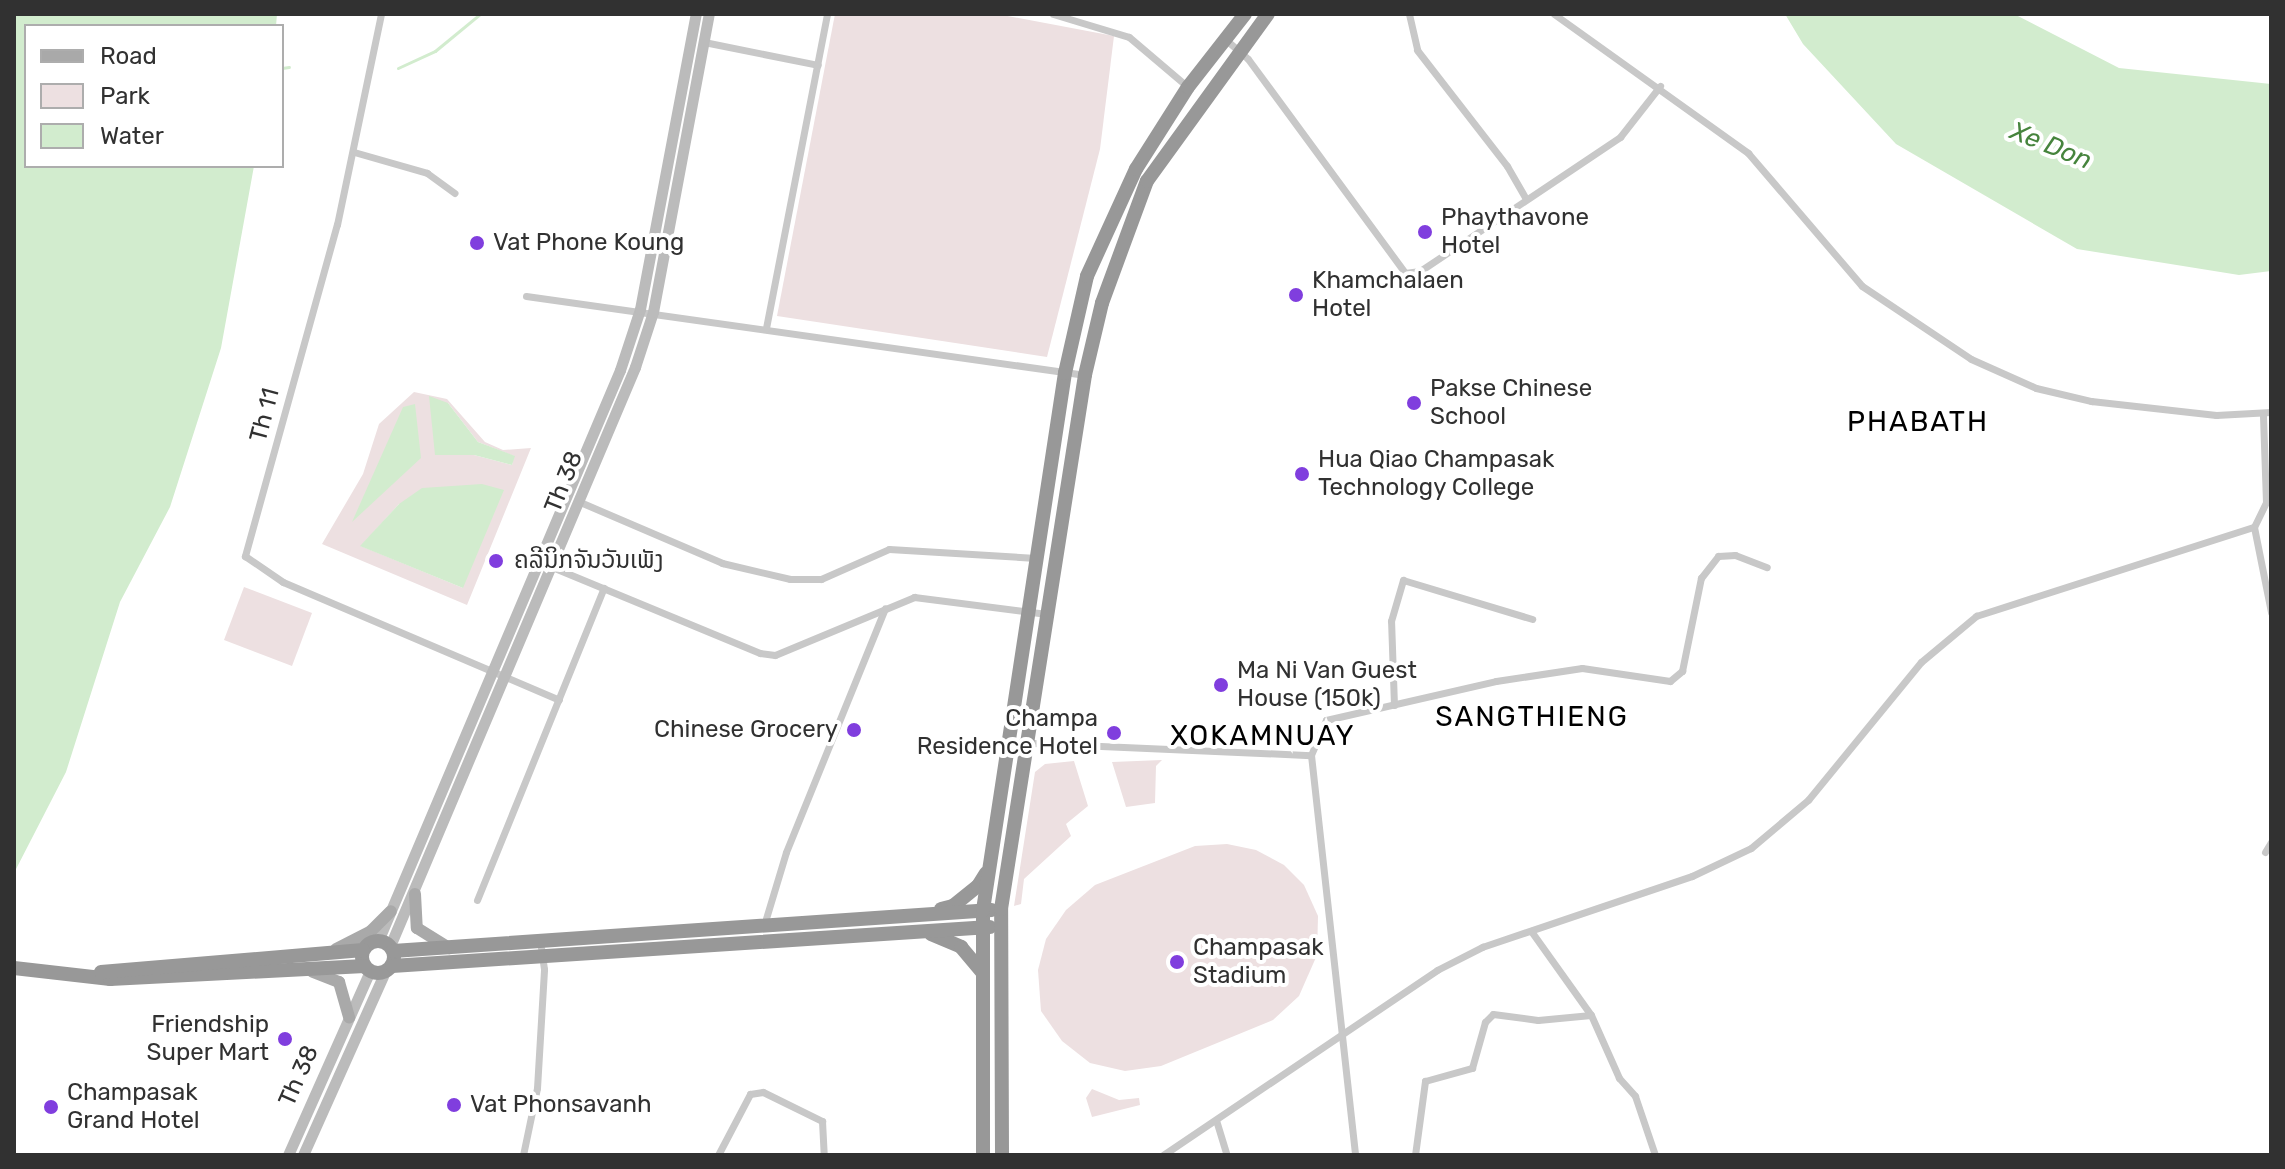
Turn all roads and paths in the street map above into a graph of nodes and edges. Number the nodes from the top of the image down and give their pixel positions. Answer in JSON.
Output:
{"nodes":[{"id":1,"x":381,"y":14,"type":"edge"},
{"id":2,"x":696,"y":14,"type":"edge"},
{"id":3,"x":709,"y":14,"type":"edge"},
{"id":4,"x":827,"y":14,"type":"edge"},
{"id":5,"x":1053,"y":14,"type":"edge"},
{"id":6,"x":1245,"y":14,"type":"edge"},
{"id":7,"x":1268,"y":14,"type":"edge"},
{"id":8,"x":1409,"y":14,"type":"edge"},
{"id":9,"x":1554,"y":14,"type":"edge"},
{"id":10,"x":1225,"y":39,"type":"junction"},
{"id":11,"x":704,"y":42,"type":"junction"},
{"id":12,"x":1239,"y":51,"type":"junction"},
{"id":13,"x":818,"y":65,"type":"junction"},
{"id":14,"x":1660,"y":86,"type":"junction"},
{"id":15,"x":1188,"y":87,"type":"junction"},
{"id":16,"x":354,"y":152,"type":"junction"},
{"id":17,"x":455,"y":193,"type":"dead end"},
{"id":18,"x":1526,"y":199,"type":"junction"},
{"id":19,"x":526,"y":296,"type":"dead end"},
{"id":20,"x":640,"y":309,"type":"junction"},
{"id":21,"x":653,"y":312,"type":"junction"},
{"id":22,"x":766,"y":328,"type":"junction"},
{"id":23,"x":1065,"y":373,"type":"junction"},
{"id":24,"x":1085,"y":375,"type":"junction"},
{"id":25,"x":2267,"y":413,"type":"edge"},
{"id":26,"x":580,"y":502,"type":"junction"},
{"id":27,"x":2254,"y":527,"type":"junction"},
{"id":28,"x":1038,"y":558,"type":"junction"},
{"id":29,"x":552,"y":567,"type":"junction"},
{"id":30,"x":1767,"y":567,"type":"dead end"},
{"id":31,"x":604,"y":588,"type":"junction"},
{"id":32,"x":885,"y":608,"type":"junction"},
{"id":33,"x":1030,"y":612,"type":"junction"},
{"id":34,"x":2271,"y":612,"type":"edge"},
{"id":35,"x":1047,"y":614,"type":"junction"},
{"id":36,"x":1532,"y":619,"type":"dead end"},
{"id":37,"x":497,"y":677,"type":"junction"},
{"id":38,"x":559,"y":700,"type":"junction"},
{"id":39,"x":1394,"y":705,"type":"junction"},
{"id":40,"x":1010,"y":742,"type":"junction"},
{"id":41,"x":1029,"y":746,"type":"junction"},
{"id":42,"x":1311,"y":755,"type":"junction"},
{"id":43,"x":2271,"y":842,"type":"edge"},
{"id":44,"x":2265,"y":852,"type":"dead end"},
{"id":45,"x":988,"y":869,"type":"junction"},
{"id":46,"x":415,"y":894,"type":"junction"},
{"id":47,"x":477,"y":900,"type":"dead end"},
{"id":48,"x":1001,"y":909,"type":"junction"},
{"id":49,"x":983,"y":910,"type":"junction"},
{"id":50,"x":391,"y":911,"type":"junction"},
{"id":51,"x":916,"y":915,"type":"junction"},
{"id":52,"x":1001,"y":926,"type":"junction"},
{"id":53,"x":983,"y":927,"type":"junction"},
{"id":54,"x":915,"y":931,"type":"junction"},
{"id":55,"x":1531,"y":931,"type":"junction"},
{"id":56,"x":764,"y":932,"type":"junction"},
{"id":57,"x":449,"y":948,"type":"junction"},
{"id":58,"x":541,"y":949,"type":"junction"},
{"id":59,"x":320,"y":954,"type":"junction"},
{"id":60,"x":382,"y":959,"type":"junction"},
{"id":61,"x":14,"y":968,"type":"edge"},
{"id":62,"x":302,"y":970,"type":"junction"},
{"id":63,"x":983,"y":973,"type":"junction"},
{"id":64,"x":88,"y":975,"type":"junction"},
{"id":65,"x":1591,"y":1015,"type":"junction"},
{"id":66,"x":349,"y":1018,"type":"junction"},
{"id":67,"x":1344,"y":1032,"type":"junction"},
{"id":68,"x":323,"y":1077,"type":"junction"},
{"id":69,"x":335,"y":1081,"type":"junction"},
{"id":70,"x":1216,"y":1120,"type":"junction"},
{"id":71,"x":288,"y":1155,"type":"edge"},
{"id":72,"x":303,"y":1155,"type":"edge"},
{"id":73,"x":523,"y":1155,"type":"edge"},
{"id":74,"x":718,"y":1155,"type":"edge"},
{"id":75,"x":824,"y":1155,"type":"edge"},
{"id":76,"x":983,"y":1155,"type":"edge"},
{"id":77,"x":1002,"y":1155,"type":"edge"},
{"id":78,"x":1163,"y":1155,"type":"edge"},
{"id":79,"x":1227,"y":1155,"type":"edge"},
{"id":80,"x":1355,"y":1155,"type":"edge"},
{"id":81,"x":1415,"y":1155,"type":"edge"},
{"id":82,"x":1655,"y":1155,"type":"edge"}],
"edges":[{"from":1,"to":16,"type":"street","name":"Th 11"},
{"from":2,"to":20,"type":"street","name":"Th 38"},
{"from":3,"to":11,"type":"street","name":"Th 38"},
{"from":4,"to":13,"type":"street"},
{"from":5,"to":15,"type":"street"},
{"from":6,"to":10,"type":"highway"},
{"from":7,"to":12,"type":"highway"},
{"from":8,"to":18,"type":"street"},
{"from":9,"to":14,"type":"street"},
{"from":10,"to":12,"type":"street"},
{"from":10,"to":15,"type":"highway"},
{"from":11,"to":13,"type":"street"},
{"from":11,"to":21,"type":"street","name":"Th 38"},
{"from":12,"to":18,"type":"street"},
{"from":12,"to":24,"type":"highway"},
{"from":13,"to":22,"type":"street"},
{"from":14,"to":18,"type":"street"},
{"from":14,"to":25,"type":"street"},
{"from":15,"to":23,"type":"highway"},
{"from":16,"to":17,"type":"street"},
{"from":16,"to":37,"type":"street","name":"Th 11"},
{"from":19,"to":20,"type":"street"},
{"from":20,"to":21,"type":"street"},
{"from":20,"to":37,"type":"street","name":"Th 38"},
{"from":21,"to":22,"type":"street"},
{"from":21,"to":26,"type":"street","name":"Th 38"},
{"from":22,"to":23,"type":"street"},
{"from":23,"to":24,"type":"street"},
{"from":23,"to":28,"type":"highway"},
{"from":24,"to":35,"type":"highway"},
{"from":25,"to":27,"type":"street"},
{"from":26,"to":28,"type":"street"},
{"from":26,"to":29,"type":"street","name":"Th 38"},
{"from":27,"to":34,"type":"street"},
{"from":27,"to":55,"type":"street"},
{"from":28,"to":33,"type":"highway"},
{"from":29,"to":31,"type":"street"},
{"from":29,"to":37,"type":"street","name":"Th 38"},
{"from":30,"to":39,"type":"street"},
{"from":31,"to":32,"type":"street"},
{"from":31,"to":38,"type":"street"},
{"from":32,"to":33,"type":"street"},
{"from":32,"to":56,"type":"street"},
{"from":33,"to":35,"type":"street"},
{"from":33,"to":40,"type":"highway"},
{"from":35,"to":41,"type":"highway"},
{"from":36,"to":39,"type":"street"},
{"from":37,"to":38,"type":"street","name":"Th 11"},
{"from":37,"to":46,"type":"street","name":"Th 38"},
{"from":37,"to":50,"type":"street","name":"Th 38"},
{"from":38,"to":47,"type":"street"},
{"from":39,"to":42,"type":"street"},
{"from":40,"to":41,"type":"street"},
{"from":40,"to":45,"type":"highway"},
{"from":41,"to":42,"type":"street"},
{"from":41,"to":48,"type":"highway"},
{"from":42,"to":67,"type":"street"},
{"from":43,"to":44,"type":"street"},
{"from":45,"to":49,"type":"highway"},
{"from":45,"to":51,"type":"highway"},
{"from":46,"to":57,"type":"main road"},
{"from":46,"to":60,"type":"street","name":"Th 38"},
{"from":48,"to":49,"type":"highway"},
{"from":48,"to":52,"type":"highway"},
{"from":49,"to":51,"type":"highway"},
{"from":49,"to":53,"type":"highway"},
{"from":50,"to":59,"type":"main road"},
{"from":50,"to":60,"type":"street","name":"Th 38"},
{"from":51,"to":56,"type":"highway"},
{"from":52,"to":53,"type":"highway"},
{"from":52,"to":77,"type":"highway"},
{"from":53,"to":54,"type":"highway"},
{"from":53,"to":63,"type":"highway"},
{"from":54,"to":56,"type":"highway"},
{"from":54,"to":63,"type":"highway"},
{"from":55,"to":65,"type":"street"},
{"from":55,"to":67,"type":"street"},
{"from":56,"to":58,"type":"highway"},
{"from":57,"to":58,"type":"highway"},
{"from":57,"to":60,"type":"highway"},
{"from":58,"to":60,"type":"highway"},
{"from":58,"to":73,"type":"street"},
{"from":59,"to":60,"type":"highway"},
{"from":59,"to":64,"type":"highway"},
{"from":60,"to":62,"type":"highway"},
{"from":60,"to":66,"type":"street","name":"Th 38"},
{"from":60,"to":69,"type":"street","name":"Th 38"},
{"from":61,"to":64,"type":"highway"},
{"from":62,"to":64,"type":"highway"},
{"from":62,"to":66,"type":"main road"},
{"from":63,"to":76,"type":"highway"},
{"from":65,"to":81,"type":"street"},
{"from":65,"to":82,"type":"street"},
{"from":66,"to":68,"type":"street","name":"Th 38"},
{"from":67,"to":70,"type":"street"},
{"from":67,"to":80,"type":"street"},
{"from":68,"to":69,"type":"street"},
{"from":68,"to":71,"type":"street","name":"Th 38"},
{"from":69,"to":72,"type":"street","name":"Th 38"},
{"from":70,"to":78,"type":"street"},
{"from":70,"to":79,"type":"street"},
{"from":74,"to":75,"type":"street"}]}
